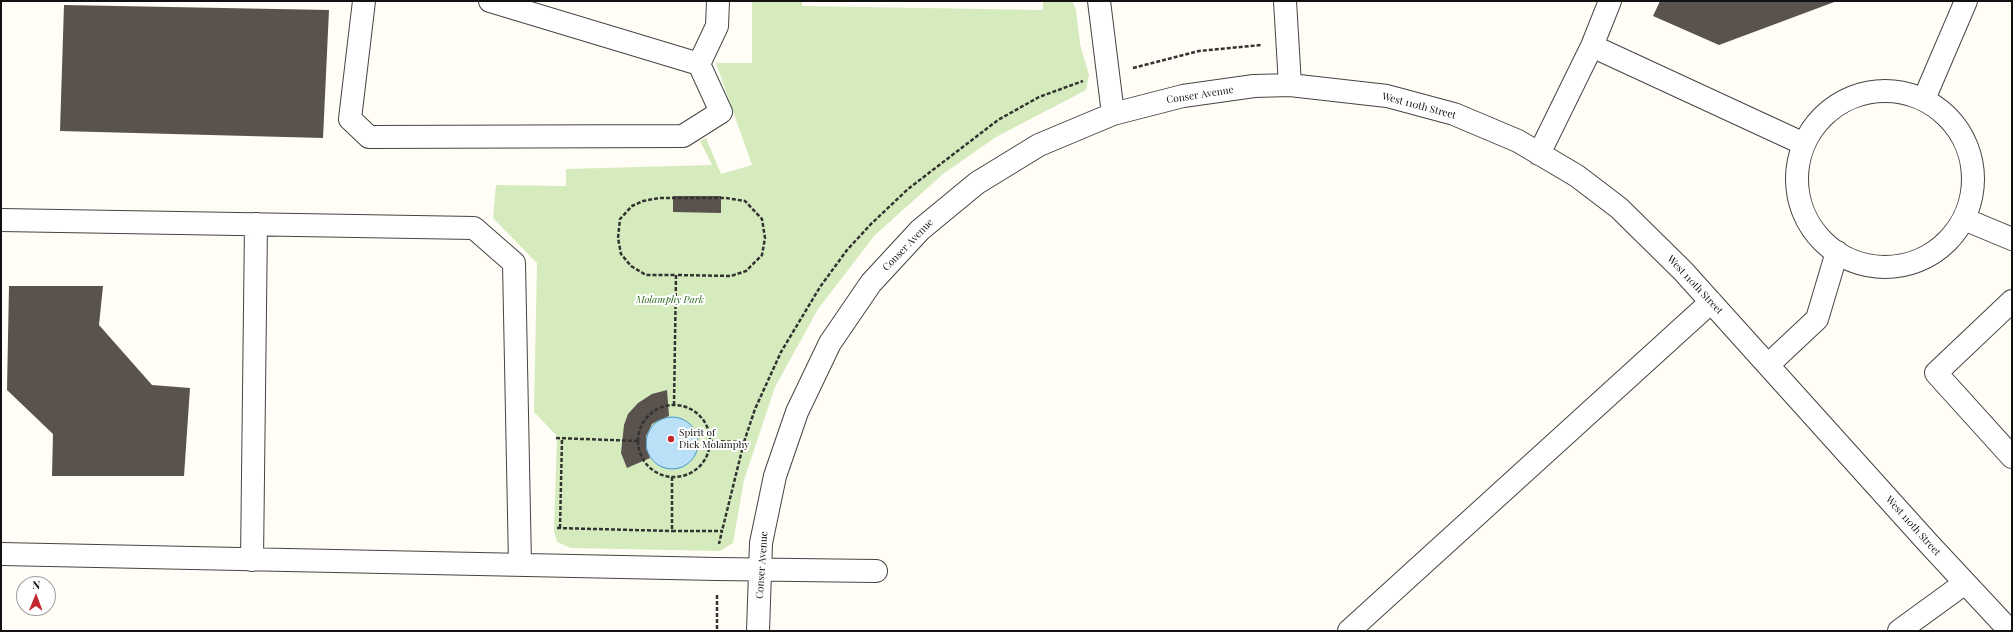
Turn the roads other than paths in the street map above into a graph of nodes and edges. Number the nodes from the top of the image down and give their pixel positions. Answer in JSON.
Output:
{"nodes":[{"id":1,"x":364,"y":1,"type":"edge"},
{"id":2,"x":490,"y":1,"type":"edge"},
{"id":3,"x":718,"y":1,"type":"edge"},
{"id":4,"x":1099,"y":1,"type":"edge"},
{"id":5,"x":1285,"y":1,"type":"edge"},
{"id":6,"x":1610,"y":1,"type":"edge"},
{"id":7,"x":1966,"y":1,"type":"edge"},
{"id":8,"x":1592,"y":46,"type":"junction"},
{"id":9,"x":700,"y":64,"type":"junction"},
{"id":10,"x":1290,"y":84,"type":"junction"},
{"id":11,"x":1924,"y":100,"type":"junction"},
{"id":12,"x":1114,"y":114,"type":"junction"},
{"id":13,"x":1804,"y":144,"type":"junction"},
{"id":14,"x":1539,"y":154,"type":"junction"},
{"id":15,"x":1964,"y":219,"type":"junction"},
{"id":16,"x":1,"y":220,"type":"edge"},
{"id":17,"x":256,"y":224,"type":"junction"},
{"id":18,"x":2012,"y":239,"type":"edge"},
{"id":19,"x":1837,"y":252,"type":"junction"},
{"id":20,"x":2012,"y":301,"type":"edge"},
{"id":21,"x":1711,"y":302,"type":"junction"},
{"id":22,"x":1768,"y":365,"type":"junction"},
{"id":23,"x":2012,"y":457,"type":"edge"},
{"id":24,"x":1,"y":554,"type":"edge"},
{"id":25,"x":252,"y":560,"type":"junction"},
{"id":26,"x":520,"y":566,"type":"junction"},
{"id":27,"x":760,"y":570,"type":"junction"},
{"id":28,"x":876,"y":571,"type":"dead end"},
{"id":29,"x":1965,"y":583,"type":"junction"},
{"id":30,"x":758,"y":631,"type":"edge"},
{"id":31,"x":1349,"y":631,"type":"edge"},
{"id":32,"x":1899,"y":631,"type":"edge"},
{"id":33,"x":2010,"y":631,"type":"edge"}],
"edges":[{"from":1,"to":9,"type":"street"},
{"from":2,"to":9,"type":"street"},
{"from":3,"to":9,"type":"street"},
{"from":4,"to":12,"type":"street"},
{"from":5,"to":10,"type":"street"},
{"from":6,"to":8,"type":"street"},
{"from":7,"to":11,"type":"street"},
{"from":8,"to":13,"type":"street"},
{"from":8,"to":14,"type":"street"},
{"from":10,"to":12,"type":"street","name":"Conser Avenue"},
{"from":10,"to":14,"type":"street","name":"West 110th Street"},
{"from":11,"to":13,"type":"street"},
{"from":11,"to":15,"type":"street"},
{"from":12,"to":27,"type":"street","name":"Conser Avenue"},
{"from":13,"to":19,"type":"street"},
{"from":14,"to":21,"type":"street","name":"West 110th Street"},
{"from":15,"to":18,"type":"street"},
{"from":15,"to":19,"type":"street"},
{"from":16,"to":17,"type":"street"},
{"from":17,"to":25,"type":"street"},
{"from":17,"to":26,"type":"street"},
{"from":19,"to":22,"type":"street"},
{"from":20,"to":23,"type":"street"},
{"from":21,"to":22,"type":"street","name":"West 110th Street"},
{"from":21,"to":31,"type":"street"},
{"from":22,"to":29,"type":"street","name":"West 110th Street"},
{"from":24,"to":25,"type":"street"},
{"from":25,"to":26,"type":"street"},
{"from":26,"to":27,"type":"street"},
{"from":27,"to":28,"type":"street"},
{"from":27,"to":30,"type":"street","name":"Conser Avenue"},
{"from":29,"to":32,"type":"street"},
{"from":29,"to":33,"type":"street","name":"West 110th Street"}]}
